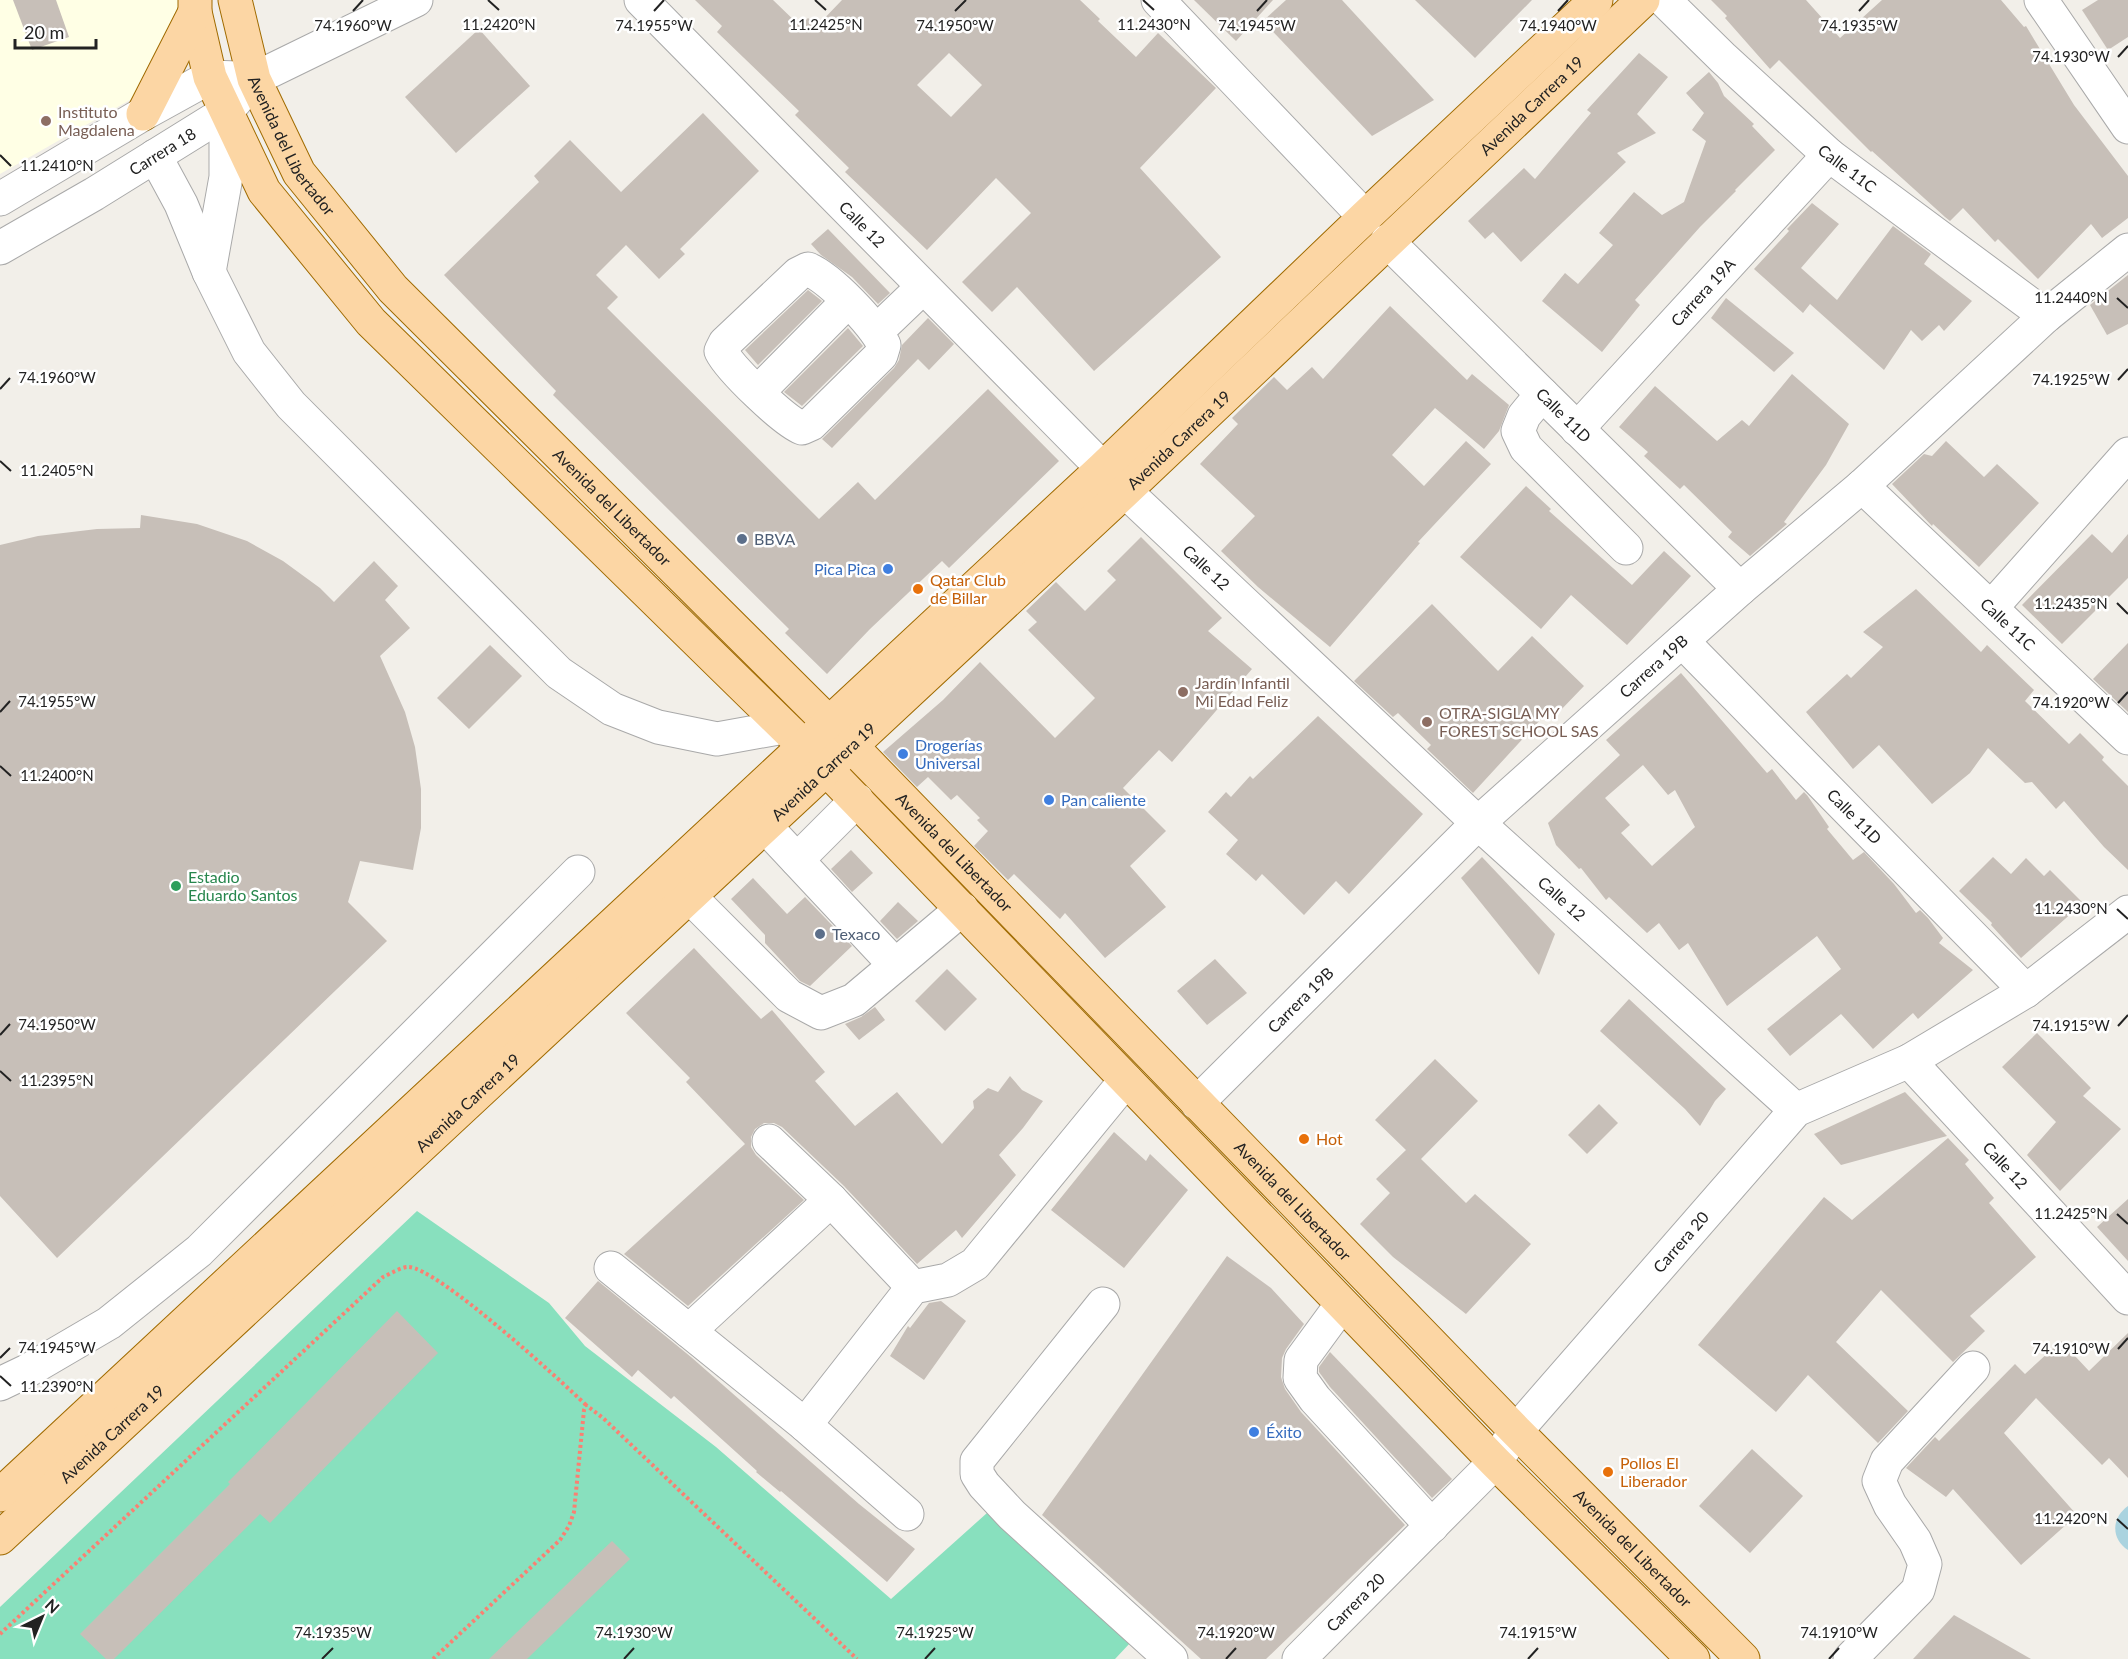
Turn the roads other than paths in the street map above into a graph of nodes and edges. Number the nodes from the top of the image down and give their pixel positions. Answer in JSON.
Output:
{"nodes":[{"id":1,"x":235,"y":0,"type":"edge"},
{"id":2,"x":416,"y":0,"type":"edge"},
{"id":3,"x":641,"y":0,"type":"edge"},
{"id":4,"x":1159,"y":0,"type":"edge"},
{"id":5,"x":1596,"y":0,"type":"edge"},
{"id":6,"x":1643,"y":0,"type":"edge"},
{"id":7,"x":1664,"y":0,"type":"edge"},
{"id":8,"x":2041,"y":0,"type":"edge"},
{"id":9,"x":195,"y":6,"type":"edge"},
{"id":10,"x":210,"y":77,"type":"junction"},
{"id":11,"x":254,"y":79,"type":"junction"},
{"id":12,"x":226,"y":112,"type":"junction"},
{"id":13,"x":143,"y":114,"type":"junction"},
{"id":14,"x":2128,"y":127,"type":"edge"},
{"id":15,"x":1829,"y":155,"type":"junction"},
{"id":16,"x":155,"y":156,"type":"junction"},
{"id":17,"x":0,"y":199,"type":"edge"},
{"id":18,"x":1365,"y":216,"type":"junction"},
{"id":19,"x":1387,"y":241,"type":"junction"},
{"id":20,"x":0,"y":248,"type":"edge"},
{"id":21,"x":2128,"y":250,"type":"edge"},
{"id":22,"x":208,"y":272,"type":"junction"},
{"id":23,"x":923,"y":287,"type":"junction"},
{"id":24,"x":848,"y":301,"type":"junction"},
{"id":25,"x":2046,"y":316,"type":"junction"},
{"id":26,"x":877,"y":331,"type":"junction"},
{"id":27,"x":758,"y":392,"type":"junction"},
{"id":28,"x":1542,"y":394,"type":"junction"},
{"id":29,"x":1577,"y":429,"type":"junction"},
{"id":30,"x":2128,"y":454,"type":"edge"},
{"id":31,"x":1114,"y":479,"type":"junction"},
{"id":32,"x":1862,"y":486,"type":"junction"},
{"id":33,"x":1626,"y":548,"type":"dead end"},
{"id":34,"x":1740,"y":589,"type":"junction"},
{"id":35,"x":1991,"y":608,"type":"junction"},
{"id":36,"x":1682,"y":641,"type":"junction"},
{"id":37,"x":840,"y":734,"type":"junction"},
{"id":38,"x":2128,"y":738,"type":"edge"},
{"id":39,"x":805,"y":747,"type":"junction"},
{"id":40,"x":857,"y":800,"type":"junction"},
{"id":41,"x":1478,"y":823,"type":"junction"},
{"id":42,"x":765,"y":826,"type":"junction"},
{"id":43,"x":797,"y":860,"type":"junction"},
{"id":44,"x":578,"y":872,"type":"dead end"},
{"id":45,"x":689,"y":896,"type":"junction"},
{"id":46,"x":962,"y":909,"type":"junction"},
{"id":47,"x":2125,"y":921,"type":"edge"},
{"id":48,"x":895,"y":965,"type":"junction"},
{"id":49,"x":2026,"y":991,"type":"junction"},
{"id":50,"x":1909,"y":1061,"type":"junction"},
{"id":51,"x":1126,"y":1080,"type":"junction"},
{"id":52,"x":1197,"y":1103,"type":"junction"},
{"id":53,"x":1796,"y":1110,"type":"junction"},
{"id":54,"x":770,"y":1141,"type":"dead end"},
{"id":55,"x":831,"y":1200,"type":"junction"},
{"id":56,"x":610,"y":1268,"type":"dead end"},
{"id":57,"x":913,"y":1287,"type":"junction"},
{"id":58,"x":2128,"y":1298,"type":"edge"},
{"id":59,"x":1103,"y":1304,"type":"dead end"},
{"id":60,"x":1342,"y":1304,"type":"junction"},
{"id":61,"x":689,"y":1331,"type":"junction"},
{"id":62,"x":1973,"y":1368,"type":"dead end"},
{"id":63,"x":0,"y":1384,"type":"edge"},
{"id":64,"x":805,"y":1425,"type":"junction"},
{"id":65,"x":1516,"y":1431,"type":"junction"},
{"id":66,"x":1495,"y":1462,"type":"junction"},
{"id":67,"x":0,"y":1495,"type":"edge"},
{"id":68,"x":907,"y":1514,"type":"dead end"},
{"id":69,"x":1432,"y":1526,"type":"junction"},
{"id":70,"x":0,"y":1538,"type":"edge"},
{"id":71,"x":1171,"y":1659,"type":"edge"},
{"id":72,"x":1299,"y":1659,"type":"edge"},
{"id":73,"x":1693,"y":1659,"type":"edge"},
{"id":74,"x":1743,"y":1659,"type":"edge"},
{"id":75,"x":1850,"y":1659,"type":"edge"}],
"edges":[{"from":1,"to":11,"type":"main road","name":"Avenida del Libertador"},
{"from":2,"to":11,"type":"street","name":"Carrera 18"},
{"from":3,"to":23,"type":"street","name":"Calle 12"},
{"from":4,"to":18,"type":"street"},
{"from":5,"to":18,"type":"main road","name":"Avenida Carrera 19"},
{"from":6,"to":19,"type":"main road","name":"Avenida Carrera 19"},
{"from":7,"to":15,"type":"street","name":"Calle 11C"},
{"from":8,"to":14,"type":"street"},
{"from":9,"to":10,"type":"main road","name":"Avenida del Libertador"},
{"from":9,"to":13,"type":"main road"},
{"from":10,"to":11,"type":"street","name":"Carrera 18"},
{"from":10,"to":12,"type":"main road","name":"Avenida del Libertador"},
{"from":10,"to":13,"type":"street"},
{"from":11,"to":12,"type":"street","name":"Carrera 18"},
{"from":11,"to":37,"type":"main road","name":"Avenida del Libertador"},
{"from":12,"to":16,"type":"street","name":"Carrera 18"},
{"from":12,"to":22,"type":"street"},
{"from":12,"to":39,"type":"main road","name":"Avenida del Libertador"},
{"from":13,"to":17,"type":"street"},
{"from":15,"to":25,"type":"street","name":"Calle 11C"},
{"from":15,"to":29,"type":"street","name":"Carrera 19A"},
{"from":16,"to":20,"type":"street","name":"Carrera 18"},
{"from":16,"to":22,"type":"street"},
{"from":18,"to":31,"type":"main road","name":"Avenida Carrera 19"},
{"from":19,"to":28,"type":"street","name":"Calle 11D"},
{"from":19,"to":31,"type":"main road","name":"Avenida Carrera 19"},
{"from":21,"to":25,"type":"street","name":"Carrera 19B"},
{"from":22,"to":39,"type":"street"},
{"from":23,"to":26,"type":"street"},
{"from":23,"to":31,"type":"street","name":"Calle 12"},
{"from":24,"to":26,"type":"street"},
{"from":24,"to":27,"type":"street"},
{"from":24,"to":27,"type":"street"},
{"from":25,"to":32,"type":"street","name":"Carrera 19B"},
{"from":26,"to":27,"type":"street"},
{"from":28,"to":29,"type":"street","name":"Calle 11D"},
{"from":28,"to":33,"type":"street"},
{"from":29,"to":34,"type":"street","name":"Calle 11D"},
{"from":30,"to":35,"type":"street"},
{"from":31,"to":37,"type":"main road","name":"Avenida Carrera 19"},
{"from":31,"to":41,"type":"street","name":"Calle 12"},
{"from":32,"to":34,"type":"street","name":"Carrera 19B"},
{"from":32,"to":35,"type":"street","name":"Calle 11C"},
{"from":34,"to":36,"type":"street","name":"Carrera 19B"},
{"from":35,"to":38,"type":"street","name":"Calle 11C"},
{"from":36,"to":41,"type":"street","name":"Carrera 19B"},
{"from":36,"to":49,"type":"street","name":"Calle 11D"},
{"from":37,"to":39,"type":"main road","name":"Avenida Carrera 19"},
{"from":37,"to":52,"type":"main road","name":"Avenida del Libertador"},
{"from":39,"to":40,"type":"main road","name":"Avenida del Libertador"},
{"from":39,"to":42,"type":"main road","name":"Avenida Carrera 19"},
{"from":39,"to":67,"type":"main road","name":"Avenida Carrera 19"},
{"from":40,"to":43,"type":"street"},
{"from":40,"to":46,"type":"main road","name":"Avenida del Libertador"},
{"from":41,"to":52,"type":"street","name":"Carrera 19B"},
{"from":41,"to":53,"type":"street","name":"Calle 12"},
{"from":42,"to":43,"type":"street"},
{"from":42,"to":45,"type":"main road","name":"Avenida Carrera 19"},
{"from":43,"to":48,"type":"street"},
{"from":44,"to":63,"type":"street"},
{"from":45,"to":48,"type":"street"},
{"from":45,"to":70,"type":"main road","name":"Avenida Carrera 19"},
{"from":46,"to":48,"type":"street"},
{"from":46,"to":51,"type":"main road","name":"Avenida del Libertador"},
{"from":47,"to":49,"type":"street","name":"Carrera 20"},
{"from":49,"to":50,"type":"street","name":"Carrera 20"},
{"from":50,"to":53,"type":"street","name":"Carrera 20"},
{"from":50,"to":58,"type":"street","name":"Calle 12"},
{"from":51,"to":57,"type":"street"},
{"from":51,"to":60,"type":"main road","name":"Avenida del Libertador"},
{"from":52,"to":65,"type":"main road","name":"Avenida del Libertador"},
{"from":53,"to":65,"type":"street","name":"Carrera 20"},
{"from":54,"to":55,"type":"street"},
{"from":55,"to":57,"type":"street"},
{"from":55,"to":61,"type":"street"},
{"from":56,"to":61,"type":"street"},
{"from":57,"to":64,"type":"street"},
{"from":59,"to":71,"type":"street"},
{"from":60,"to":66,"type":"main road","name":"Avenida del Libertador"},
{"from":60,"to":69,"type":"street"},
{"from":61,"to":64,"type":"street"},
{"from":62,"to":75,"type":"street"},
{"from":64,"to":68,"type":"street"},
{"from":65,"to":66,"type":"street","name":"Carrera 20"},
{"from":65,"to":74,"type":"main road","name":"Avenida del Libertador"},
{"from":66,"to":69,"type":"street","name":"Carrera 20"},
{"from":66,"to":73,"type":"main road","name":"Avenida del Libertador"},
{"from":69,"to":72,"type":"street","name":"Carrera 20"}]}
